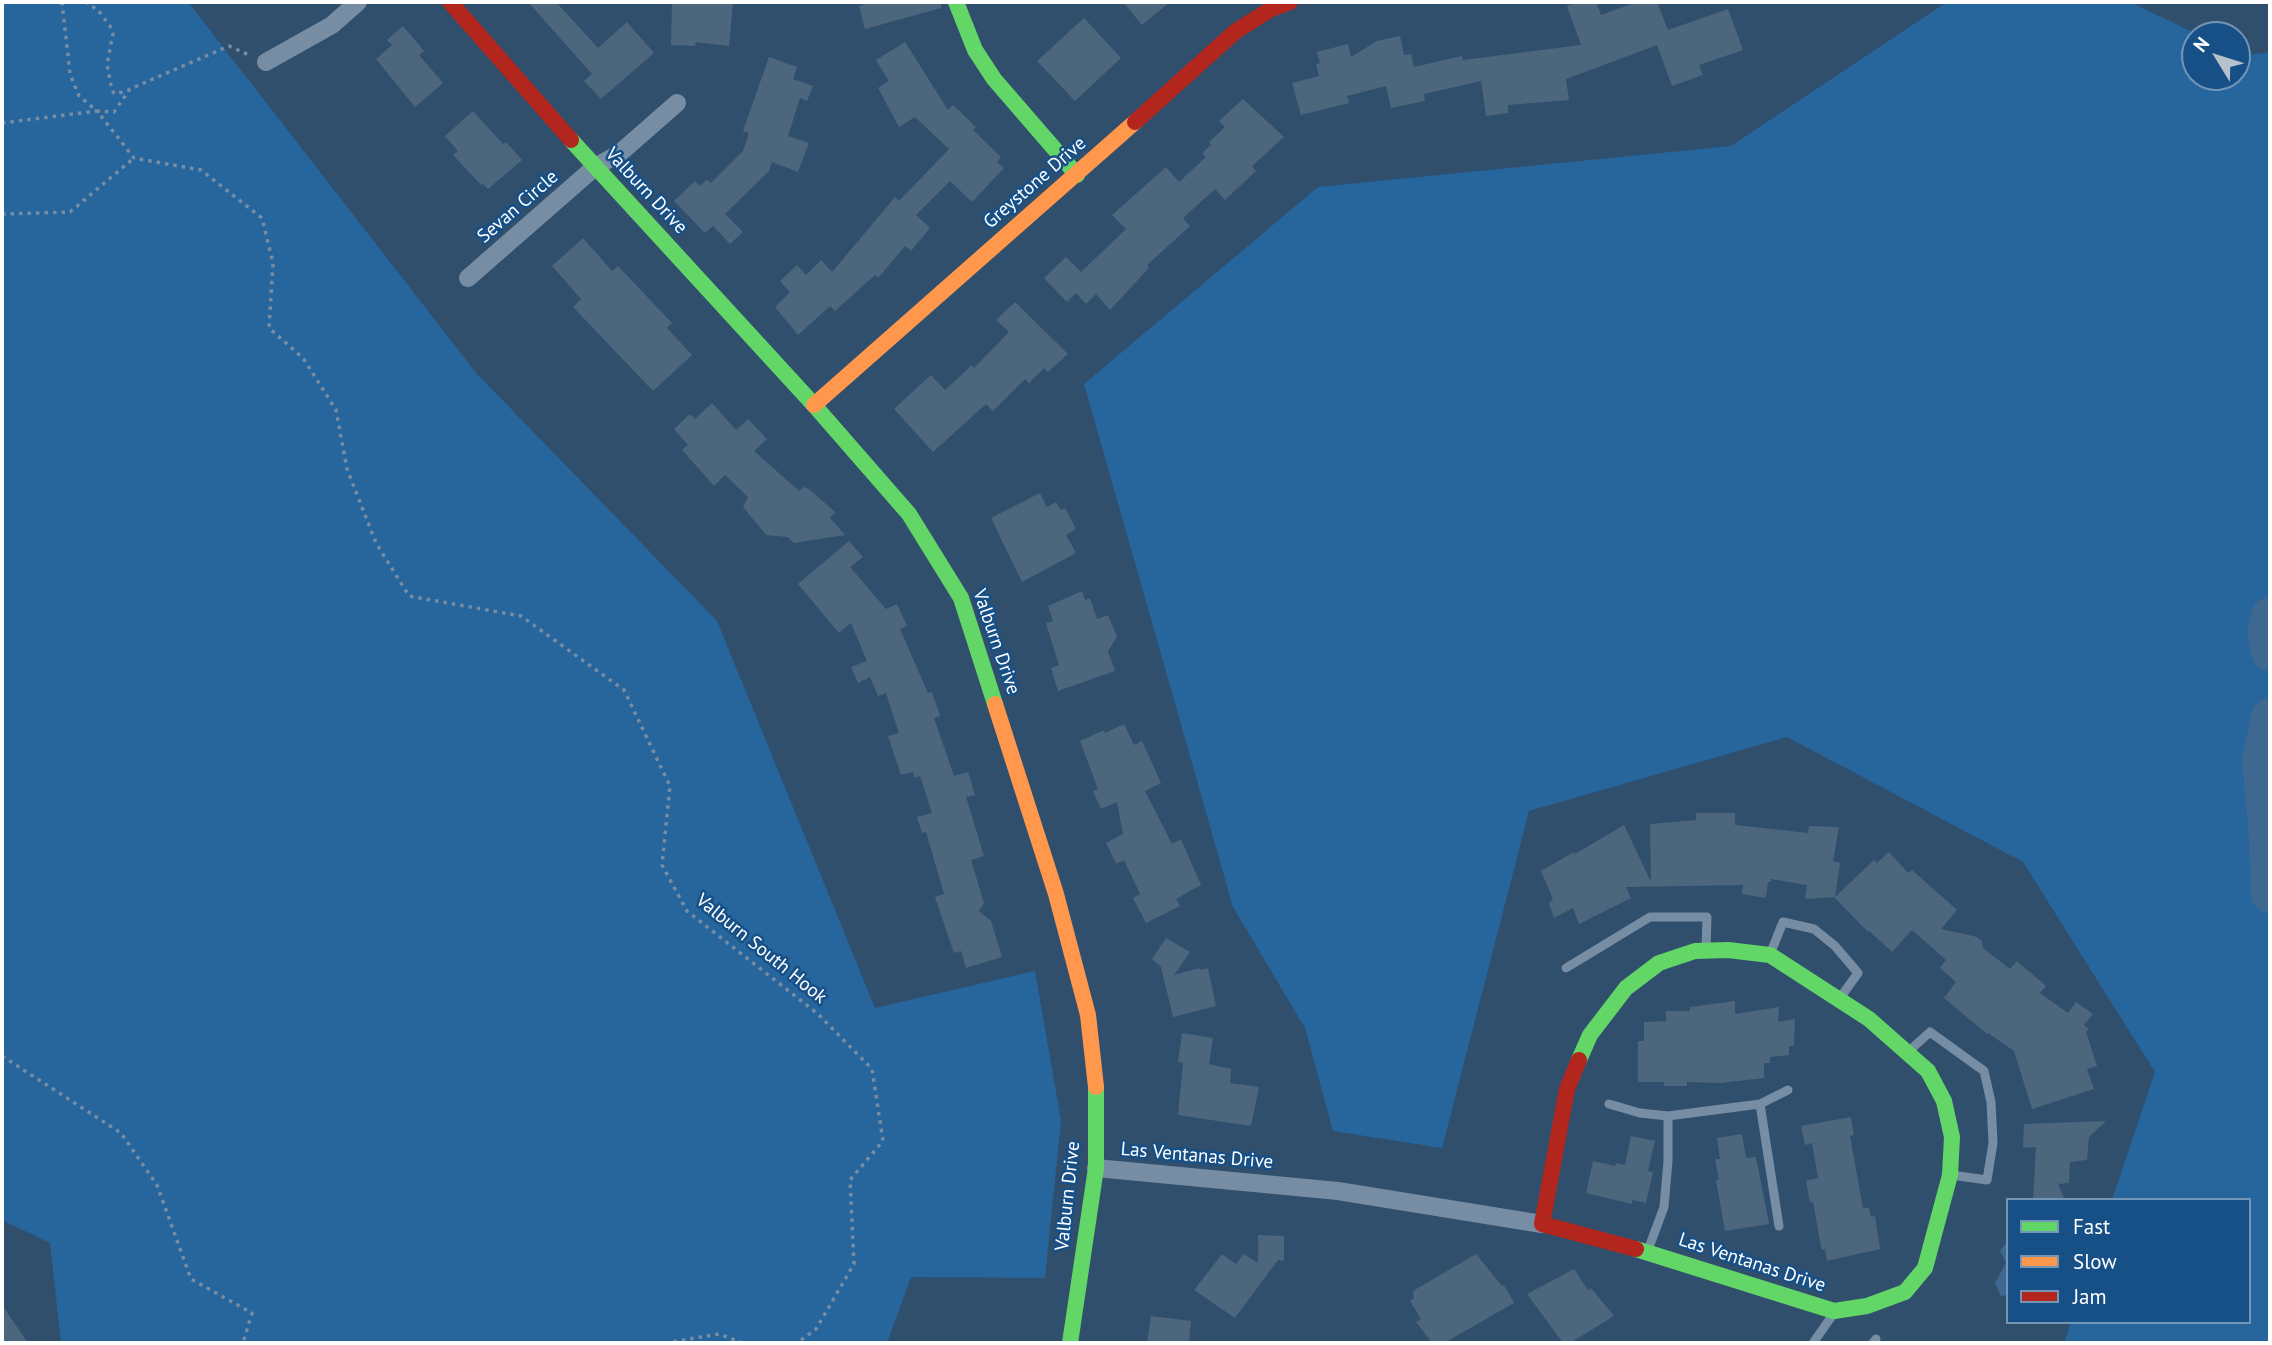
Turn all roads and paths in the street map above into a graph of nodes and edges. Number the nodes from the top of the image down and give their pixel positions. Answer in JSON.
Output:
{"nodes":[{"id":1,"x":62,"y":2,"type":"edge"},
{"id":2,"x":85,"y":2,"type":"edge"},
{"id":3,"x":358,"y":2,"type":"edge"},
{"id":4,"x":450,"y":2,"type":"edge"},
{"id":5,"x":956,"y":2,"type":"edge"},
{"id":6,"x":1290,"y":2,"type":"edge"},
{"id":7,"x":266,"y":62,"type":"joint"},
{"id":8,"x":130,"y":89,"type":"junction"},
{"id":9,"x":677,"y":103,"type":"dead end"},
{"id":10,"x":97,"y":111,"type":"junction"},
{"id":11,"x":2,"y":123,"type":"edge"},
{"id":12,"x":134,"y":158,"type":"junction"},
{"id":13,"x":595,"y":167,"type":"junction"},
{"id":14,"x":1077,"y":175,"type":"junction"},
{"id":15,"x":2,"y":214,"type":"edge"},
{"id":16,"x":468,"y":278,"type":"dead end"},
{"id":17,"x":814,"y":405,"type":"junction"},
{"id":18,"x":1706,"y":950,"type":"junction"},
{"id":19,"x":1770,"y":955,"type":"junction"},
{"id":20,"x":1566,"y":968,"type":"dead end"},
{"id":21,"x":1839,"y":999,"type":"junction"},
{"id":22,"x":1908,"y":1053,"type":"junction"},
{"id":23,"x":2,"y":1056,"type":"edge"},
{"id":24,"x":1788,"y":1090,"type":"dead end"},
{"id":25,"x":1609,"y":1104,"type":"dead end"},
{"id":26,"x":1760,"y":1104,"type":"junction"},
{"id":27,"x":1668,"y":1116,"type":"junction"},
{"id":28,"x":1096,"y":1168,"type":"junction"},
{"id":29,"x":1950,"y":1175,"type":"junction"},
{"id":30,"x":1542,"y":1224,"type":"junction"},
{"id":31,"x":1779,"y":1226,"type":"dead end"},
{"id":32,"x":1647,"y":1252,"type":"junction"},
{"id":33,"x":1834,"y":1311,"type":"junction"},
{"id":34,"x":243,"y":1343,"type":"edge"},
{"id":35,"x":665,"y":1343,"type":"edge"},
{"id":36,"x":743,"y":1343,"type":"edge"},
{"id":37,"x":797,"y":1343,"type":"edge"},
{"id":38,"x":1070,"y":1343,"type":"edge"},
{"id":39,"x":1813,"y":1343,"type":"edge"}],
"edges":[{"from":1,"to":10,"type":"path"},
{"from":2,"to":8,"type":"path"},
{"from":3,"to":7,"type":"street"},
{"from":4,"to":13,"type":"street","name":"Valburn Drive"},
{"from":5,"to":14,"type":"street"},
{"from":6,"to":14,"type":"street","name":"Greystone Drive"},
{"from":7,"to":8,"type":"path"},
{"from":8,"to":10,"type":"path"},
{"from":9,"to":13,"type":"street","name":"Sevan Circle"},
{"from":10,"to":11,"type":"path"},
{"from":10,"to":12,"type":"path"},
{"from":12,"to":15,"type":"path"},
{"from":12,"to":37,"type":"path","name":"Valburn South Hook"},
{"from":13,"to":16,"type":"street","name":"Sevan Circle"},
{"from":13,"to":17,"type":"street","name":"Valburn Drive"},
{"from":14,"to":17,"type":"street","name":"Greystone Drive"},
{"from":17,"to":28,"type":"street","name":"Valburn Drive"},
{"from":18,"to":19,"type":"street","name":"Las Ventanas Drive"},
{"from":18,"to":20,"type":"lane"},
{"from":18,"to":30,"type":"street","name":"Las Ventanas Drive"},
{"from":19,"to":21,"type":"street","name":"Las Ventanas Drive"},
{"from":19,"to":21,"type":"lane"},
{"from":21,"to":22,"type":"street","name":"Las Ventanas Drive"},
{"from":22,"to":29,"type":"street","name":"Las Ventanas Drive"},
{"from":22,"to":29,"type":"lane"},
{"from":23,"to":34,"type":"path"},
{"from":24,"to":26,"type":"lane"},
{"from":25,"to":27,"type":"lane"},
{"from":26,"to":27,"type":"lane"},
{"from":26,"to":31,"type":"lane"},
{"from":27,"to":32,"type":"lane"},
{"from":28,"to":30,"type":"street","name":"Las Ventanas Drive"},
{"from":28,"to":38,"type":"street","name":"Valburn Drive"},
{"from":29,"to":33,"type":"street","name":"Las Ventanas Drive"},
{"from":30,"to":32,"type":"street","name":"Las Ventanas Drive"},
{"from":32,"to":33,"type":"street","name":"Las Ventanas Drive"},
{"from":33,"to":39,"type":"lane"},
{"from":35,"to":36,"type":"path"}]}
